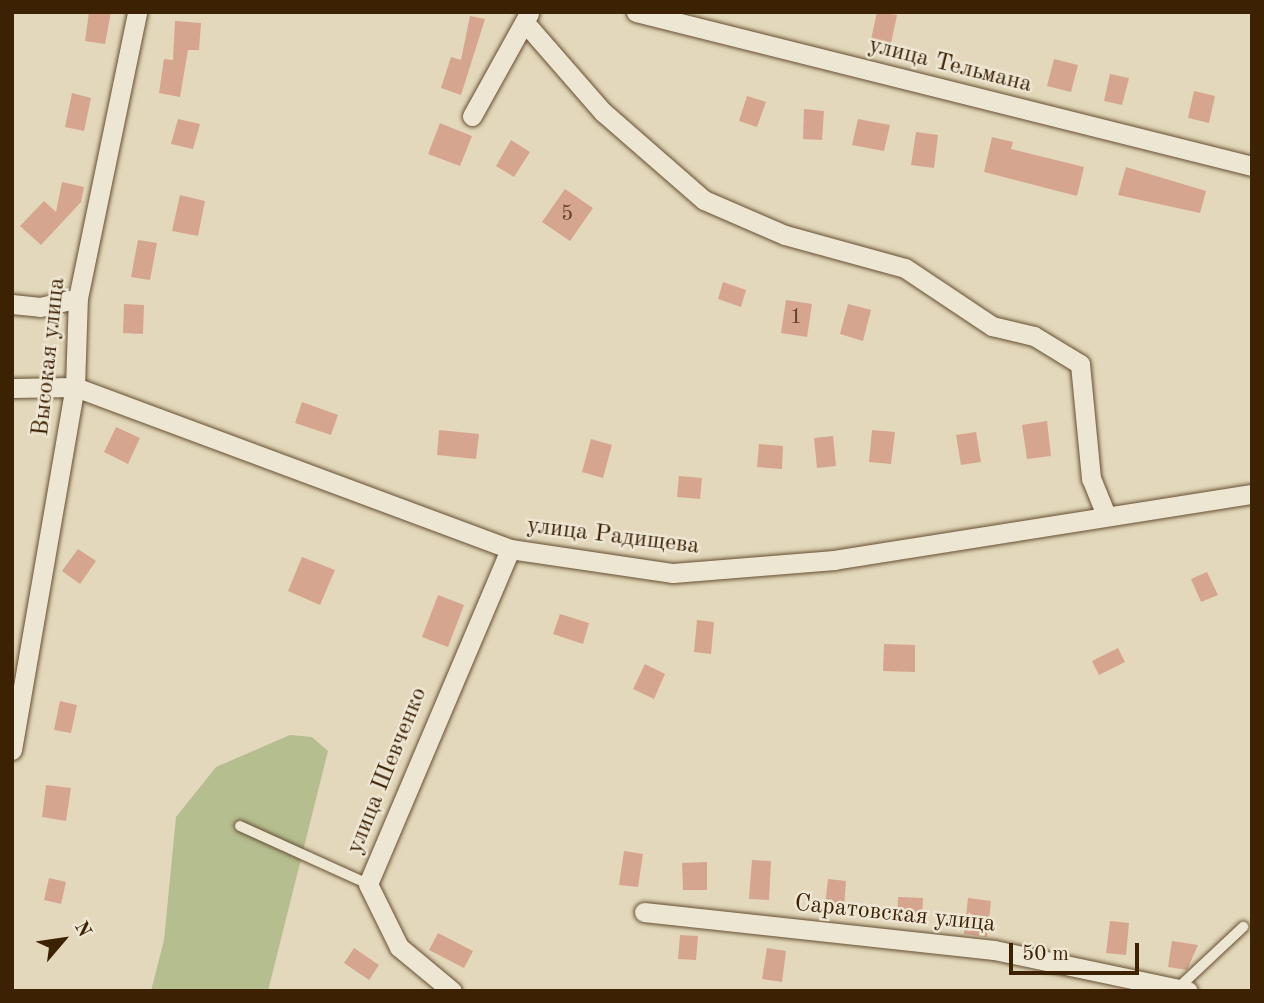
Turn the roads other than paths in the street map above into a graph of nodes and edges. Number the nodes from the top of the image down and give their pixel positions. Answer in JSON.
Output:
{"nodes":[{"id":1,"x":137,"y":12,"type":"edge"},
{"id":2,"x":636,"y":12,"type":"edge"},
{"id":3,"x":528,"y":19,"type":"edge"},
{"id":4,"x":472,"y":116,"type":"dead end"},
{"id":5,"x":1252,"y":166,"type":"edge"},
{"id":6,"x":78,"y":298,"type":"junction"},
{"id":7,"x":12,"y":304,"type":"edge"},
{"id":8,"x":75,"y":387,"type":"junction"},
{"id":9,"x":12,"y":388,"type":"edge"},
{"id":10,"x":1252,"y":494,"type":"edge"},
{"id":11,"x":1106,"y":515,"type":"junction"},
{"id":12,"x":510,"y":549,"type":"junction"},
{"id":13,"x":12,"y":750,"type":"edge"},
{"id":14,"x":240,"y":826,"type":"dead end"},
{"id":15,"x":368,"y":884,"type":"junction"},
{"id":16,"x":644,"y":912,"type":"dead end"},
{"id":17,"x":1243,"y":927,"type":"dead end"},
{"id":18,"x":1181,"y":990,"type":"edge"},
{"id":19,"x":452,"y":991,"type":"edge"}],
"edges":[{"from":1,"to":6,"type":"street","name":"Высокая улица"},
{"from":2,"to":5,"type":"street","name":"улица Тельмана"},
{"from":3,"to":4,"type":"street"},
{"from":3,"to":11,"type":"street"},
{"from":6,"to":7,"type":"street"},
{"from":6,"to":8,"type":"street","name":"Высокая улица"},
{"from":8,"to":9,"type":"street"},
{"from":8,"to":12,"type":"street","name":"улица Радищева"},
{"from":8,"to":13,"type":"street","name":"Высокая улица"},
{"from":10,"to":11,"type":"street","name":"улица Радищева"},
{"from":11,"to":12,"type":"street","name":"улица Радищева"},
{"from":12,"to":15,"type":"street","name":"улица Шевченко"},
{"from":14,"to":15,"type":"lane"},
{"from":15,"to":19,"type":"street","name":"улица Шевченко"},
{"from":16,"to":18,"type":"street","name":"Саратовская улица"},
{"from":17,"to":18,"type":"lane"}]}
